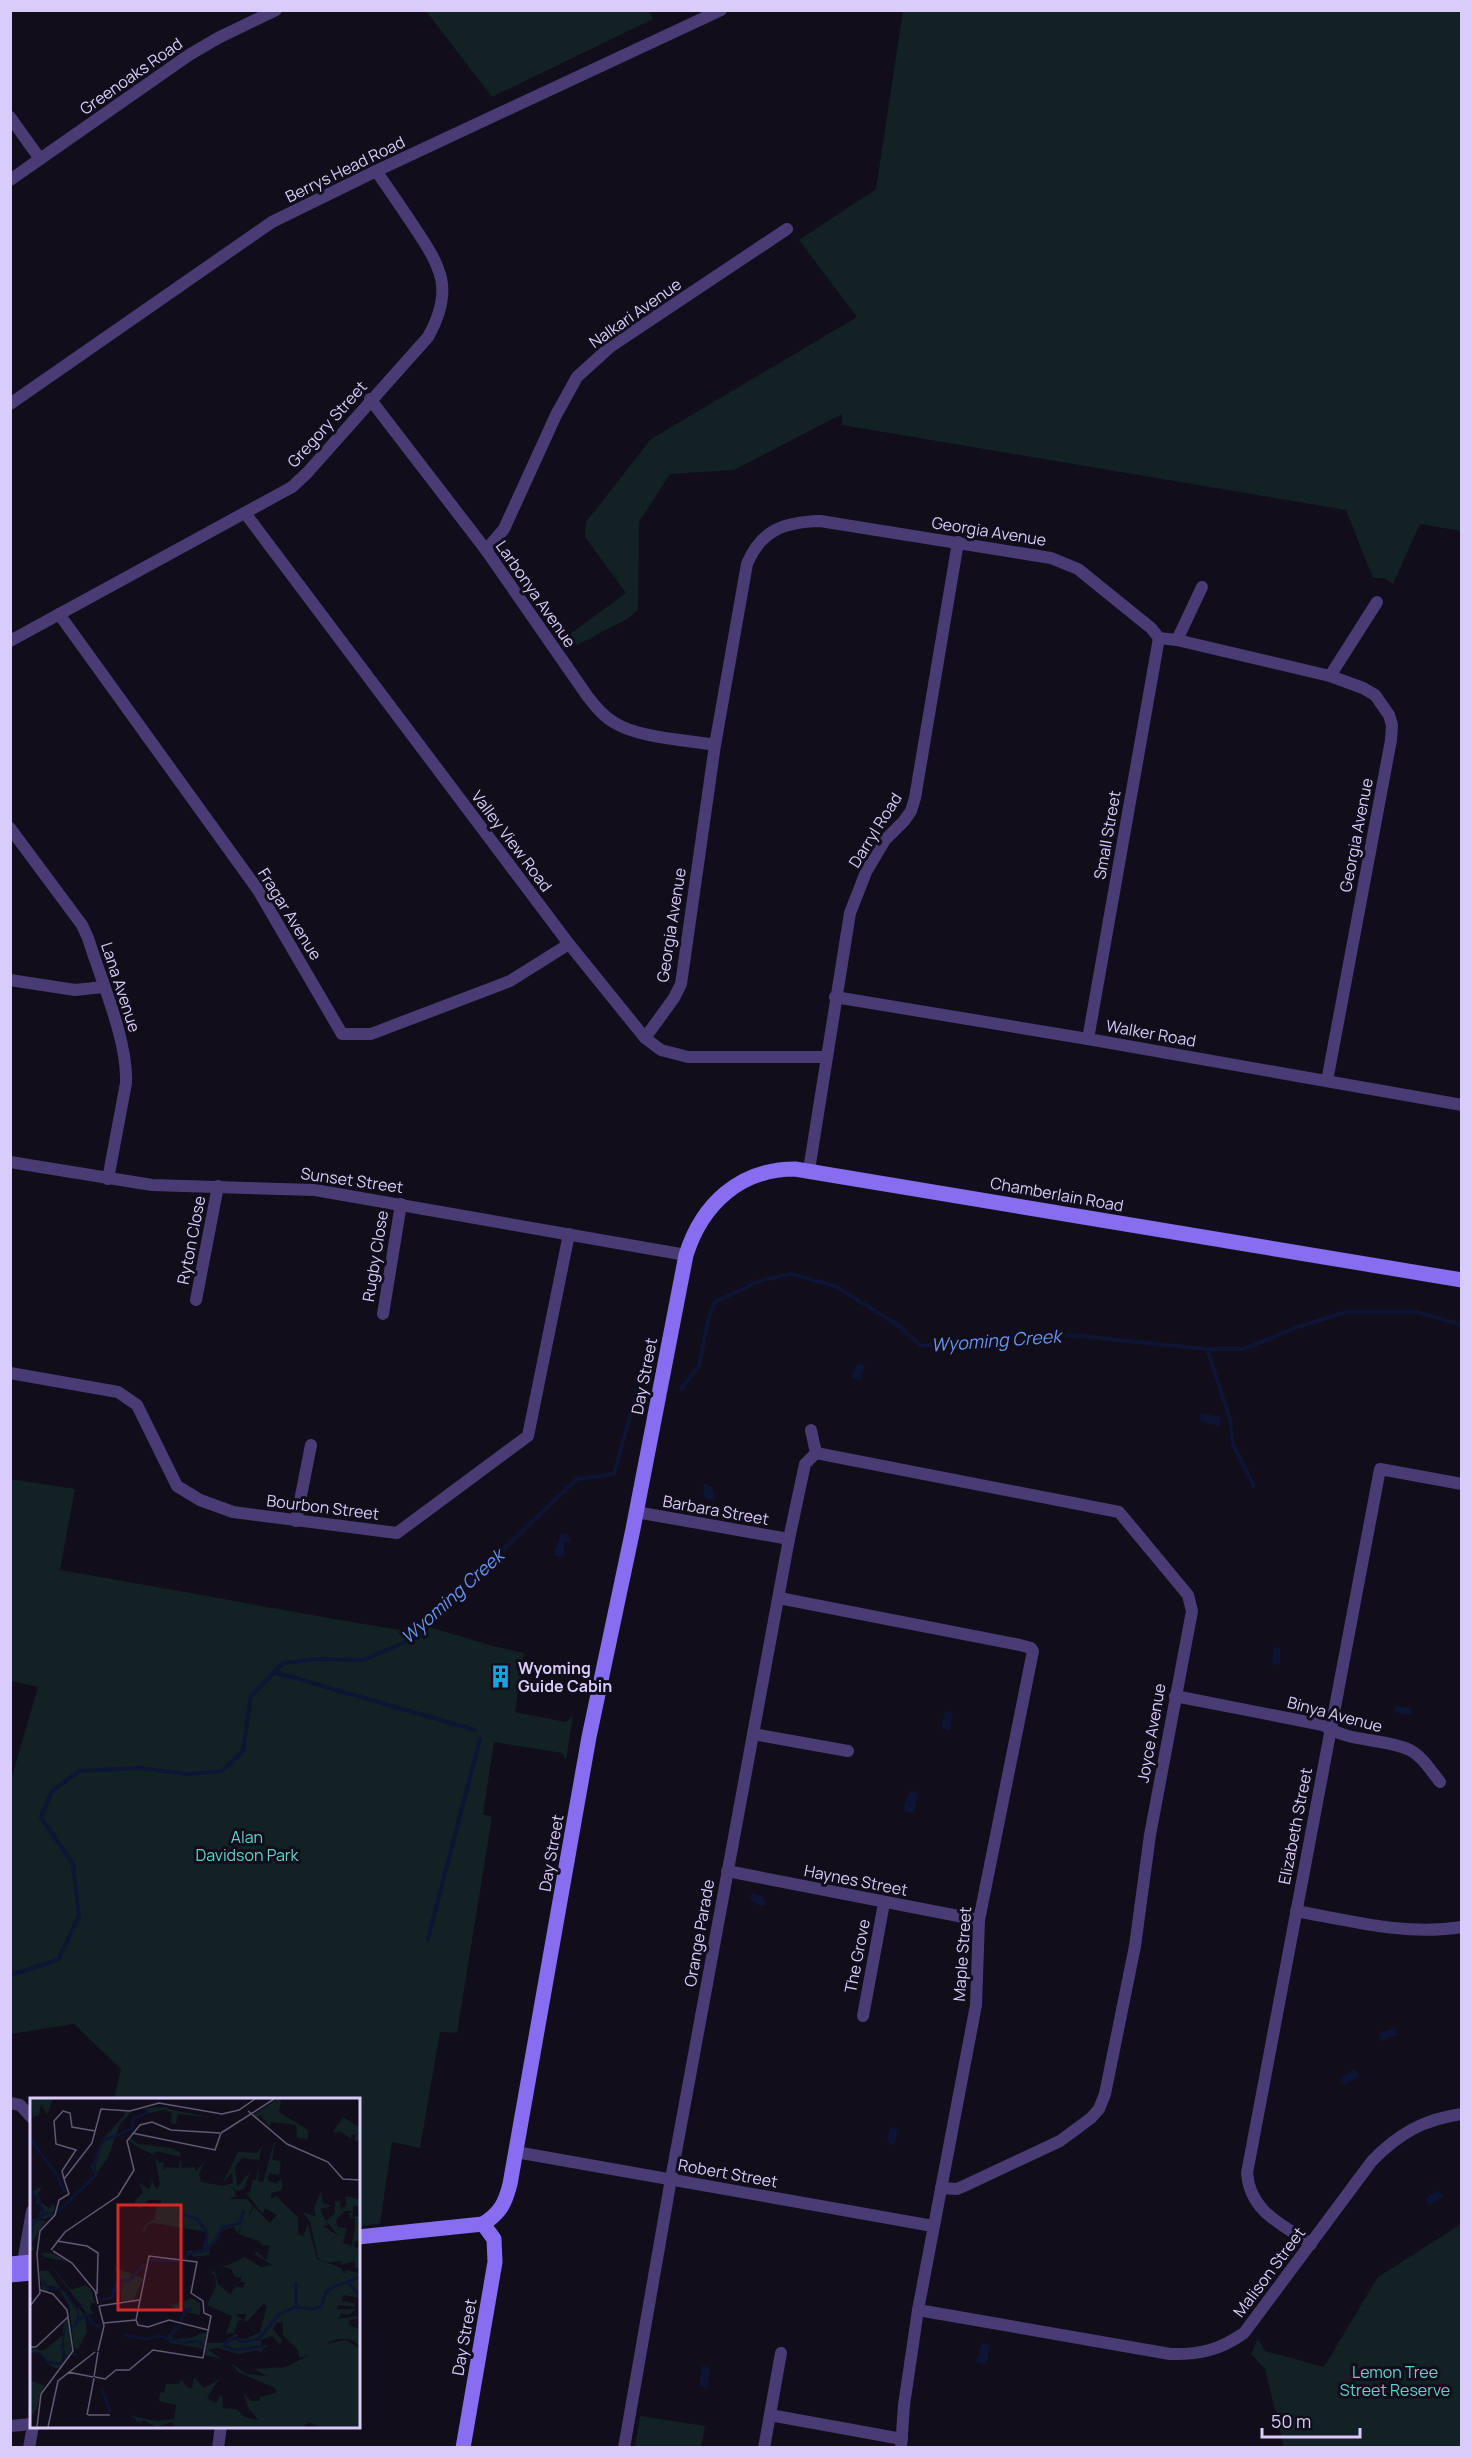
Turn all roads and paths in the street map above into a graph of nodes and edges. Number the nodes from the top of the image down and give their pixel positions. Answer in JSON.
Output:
{"nodes":[{"id":1,"x":276,"y":10,"type":"edge"},
{"id":2,"x":721,"y":10,"type":"edge"},
{"id":3,"x":10,"y":117,"type":"edge"},
{"id":4,"x":40,"y":159,"type":"junction"},
{"id":5,"x":376,"y":171,"type":"junction"},
{"id":6,"x":10,"y":180,"type":"edge"},
{"id":7,"x":787,"y":229,"type":"dead end"},
{"id":8,"x":370,"y":399,"type":"junction"},
{"id":9,"x":10,"y":404,"type":"edge"},
{"id":10,"x":245,"y":513,"type":"junction"},
{"id":11,"x":958,"y":542,"type":"junction"},
{"id":12,"x":486,"y":550,"type":"junction"},
{"id":13,"x":1202,"y":587,"type":"dead end"},
{"id":14,"x":1377,"y":602,"type":"dead end"},
{"id":15,"x":59,"y":614,"type":"junction"},
{"id":16,"x":1159,"y":638,"type":"junction"},
{"id":17,"x":1177,"y":640,"type":"junction"},
{"id":18,"x":10,"y":641,"type":"edge"},
{"id":19,"x":1330,"y":676,"type":"junction"},
{"id":20,"x":715,"y":745,"type":"junction"},
{"id":21,"x":10,"y":828,"type":"edge"},
{"id":22,"x":569,"y":944,"type":"junction"},
{"id":23,"x":10,"y":980,"type":"edge"},
{"id":24,"x":103,"y":987,"type":"junction"},
{"id":25,"x":835,"y":997,"type":"junction"},
{"id":26,"x":645,"y":1038,"type":"junction"},
{"id":27,"x":1088,"y":1039,"type":"junction"},
{"id":28,"x":826,"y":1057,"type":"junction"},
{"id":29,"x":1327,"y":1081,"type":"junction"},
{"id":30,"x":1461,"y":1105,"type":"edge"},
{"id":31,"x":10,"y":1162,"type":"edge"},
{"id":32,"x":809,"y":1170,"type":"junction"},
{"id":33,"x":108,"y":1179,"type":"junction"},
{"id":34,"x":218,"y":1186,"type":"junction"},
{"id":35,"x":401,"y":1204,"type":"junction"},
{"id":36,"x":569,"y":1234,"type":"junction"},
{"id":37,"x":686,"y":1255,"type":"junction"},
{"id":38,"x":1461,"y":1280,"type":"edge"},
{"id":39,"x":196,"y":1300,"type":"dead end"},
{"id":40,"x":383,"y":1314,"type":"dead end"},
{"id":41,"x":10,"y":1373,"type":"edge"},
{"id":42,"x":811,"y":1430,"type":"dead end"},
{"id":43,"x":311,"y":1445,"type":"dead end"},
{"id":44,"x":816,"y":1453,"type":"junction"},
{"id":45,"x":1461,"y":1484,"type":"edge"},
{"id":46,"x":636,"y":1512,"type":"junction"},
{"id":47,"x":296,"y":1521,"type":"junction"},
{"id":48,"x":789,"y":1539,"type":"junction"},
{"id":49,"x":779,"y":1598,"type":"junction"},
{"id":50,"x":1174,"y":1696,"type":"junction"},
{"id":51,"x":1330,"y":1730,"type":"junction"},
{"id":52,"x":753,"y":1734,"type":"junction"},
{"id":53,"x":848,"y":1751,"type":"dead end"},
{"id":54,"x":1440,"y":1782,"type":"dead end"},
{"id":55,"x":727,"y":1871,"type":"junction"},
{"id":56,"x":884,"y":1903,"type":"junction"},
{"id":57,"x":1296,"y":1911,"type":"junction"},
{"id":58,"x":979,"y":1920,"type":"junction"},
{"id":59,"x":1461,"y":1927,"type":"edge"},
{"id":60,"x":863,"y":2016,"type":"dead end"},
{"id":61,"x":10,"y":2103,"type":"edge"},
{"id":62,"x":1461,"y":2114,"type":"edge"},
{"id":63,"x":30,"y":2116,"type":"edge"},
{"id":64,"x":516,"y":2152,"type":"junction"},
{"id":65,"x":671,"y":2179,"type":"junction"},
{"id":66,"x":941,"y":2188,"type":"junction"},
{"id":67,"x":30,"y":2223,"type":"edge"},
{"id":68,"x":483,"y":2224,"type":"junction"},
{"id":69,"x":933,"y":2226,"type":"junction"},
{"id":70,"x":360,"y":2237,"type":"edge"},
{"id":71,"x":1311,"y":2244,"type":"junction"},
{"id":72,"x":22,"y":2269,"type":"edge"},
{"id":73,"x":918,"y":2310,"type":"junction"},
{"id":74,"x":781,"y":2353,"type":"dead end"},
{"id":75,"x":770,"y":2415,"type":"junction"},
{"id":76,"x":10,"y":2426,"type":"edge"},
{"id":77,"x":30,"y":2426,"type":"edge"},
{"id":78,"x":32,"y":2428,"type":"edge"},
{"id":79,"x":221,"y":2428,"type":"edge"},
{"id":80,"x":902,"y":2443,"type":"edge"},
{"id":81,"x":29,"y":2448,"type":"edge"},
{"id":82,"x":218,"y":2448,"type":"edge"},
{"id":83,"x":463,"y":2448,"type":"edge"},
{"id":84,"x":624,"y":2448,"type":"edge"},
{"id":85,"x":764,"y":2448,"type":"edge"}],
"edges":[{"from":1,"to":4,"type":"street","name":"Greenoaks Road"},
{"from":2,"to":5,"type":"street","name":"Berrys Head Road"},
{"from":3,"to":4,"type":"street"},
{"from":4,"to":6,"type":"street","name":"Greenoaks Road"},
{"from":5,"to":8,"type":"street","name":"Gregory Street"},
{"from":5,"to":9,"type":"street","name":"Berrys Head Road"},
{"from":7,"to":12,"type":"street","name":"Nalkari Avenue"},
{"from":8,"to":10,"type":"street","name":"Gregory Street"},
{"from":8,"to":12,"type":"street","name":"Larbonya Avenue"},
{"from":10,"to":15,"type":"street","name":"Gregory Street"},
{"from":10,"to":22,"type":"street","name":"Valley View Road"},
{"from":11,"to":16,"type":"street","name":"Georgia Avenue"},
{"from":11,"to":20,"type":"street","name":"Georgia Avenue"},
{"from":11,"to":25,"type":"street","name":"Darryl Road"},
{"from":12,"to":20,"type":"street","name":"Larbonya Avenue"},
{"from":13,"to":17,"type":"street"},
{"from":14,"to":19,"type":"street"},
{"from":15,"to":18,"type":"street","name":"Gregory Street"},
{"from":15,"to":22,"type":"street","name":"Fragar Avenue"},
{"from":16,"to":17,"type":"street","name":"Georgia Avenue"},
{"from":16,"to":27,"type":"street","name":"Small Street"},
{"from":17,"to":19,"type":"street","name":"Georgia Avenue"},
{"from":19,"to":29,"type":"street","name":"Georgia Avenue"},
{"from":20,"to":26,"type":"street","name":"Georgia Avenue"},
{"from":21,"to":24,"type":"street","name":"Lana Avenue"},
{"from":22,"to":26,"type":"street","name":"Valley View Road"},
{"from":23,"to":24,"type":"street"},
{"from":24,"to":33,"type":"street","name":"Lana Avenue"},
{"from":25,"to":27,"type":"street","name":"Walker Road"},
{"from":25,"to":28,"type":"street","name":"Darryl Road"},
{"from":26,"to":28,"type":"street","name":"Valley View Road"},
{"from":27,"to":29,"type":"street","name":"Walker Road"},
{"from":28,"to":32,"type":"street","name":"Darryl Road"},
{"from":29,"to":30,"type":"street","name":"Walker Road"},
{"from":31,"to":33,"type":"street","name":"Sunset Street"},
{"from":32,"to":37,"type":"street","name":"Chamberlain Road"},
{"from":32,"to":38,"type":"street","name":"Chamberlain Road"},
{"from":33,"to":34,"type":"street","name":"Sunset Street"},
{"from":34,"to":35,"type":"street","name":"Sunset Street"},
{"from":34,"to":39,"type":"street","name":"Ryton Close"},
{"from":35,"to":36,"type":"street","name":"Sunset Street"},
{"from":35,"to":40,"type":"street","name":"Rugby Close"},
{"from":36,"to":37,"type":"street","name":"Sunset Street"},
{"from":36,"to":47,"type":"street","name":"Bourbon Street"},
{"from":37,"to":46,"type":"street","name":"Day Street"},
{"from":41,"to":47,"type":"street","name":"Bourbon Street"},
{"from":42,"to":44,"type":"street"},
{"from":43,"to":47,"type":"street"},
{"from":44,"to":48,"type":"street","name":"Orange Parade"},
{"from":44,"to":50,"type":"street","name":"Joyce Avenue"},
{"from":45,"to":51,"type":"street","name":"Elizabeth Street"},
{"from":46,"to":48,"type":"street","name":"Barbara Street"},
{"from":46,"to":64,"type":"street","name":"Day Street"},
{"from":48,"to":49,"type":"street","name":"Orange Parade"},
{"from":49,"to":52,"type":"street","name":"Orange Parade"},
{"from":49,"to":58,"type":"street","name":"Maple Street"},
{"from":50,"to":51,"type":"street","name":"Binya Avenue"},
{"from":50,"to":66,"type":"street","name":"Joyce Avenue"},
{"from":51,"to":54,"type":"street","name":"Binya Avenue"},
{"from":51,"to":57,"type":"street","name":"Elizabeth Street"},
{"from":52,"to":53,"type":"street"},
{"from":52,"to":55,"type":"street","name":"Orange Parade"},
{"from":55,"to":56,"type":"street","name":"Haynes Street"},
{"from":55,"to":65,"type":"street","name":"Orange Parade"},
{"from":56,"to":58,"type":"street","name":"Haynes Street"},
{"from":56,"to":60,"type":"street","name":"The Grove"},
{"from":57,"to":59,"type":"street"},
{"from":57,"to":71,"type":"street","name":"Elizabeth Street"},
{"from":58,"to":66,"type":"street","name":"Maple Street"},
{"from":61,"to":63,"type":"street"},
{"from":62,"to":71,"type":"street","name":"Malison Street"},
{"from":64,"to":65,"type":"street","name":"Robert Street"},
{"from":64,"to":68,"type":"street","name":"Day Street"},
{"from":65,"to":69,"type":"street","name":"Robert Street"},
{"from":65,"to":84,"type":"street","name":"Orange Parade"},
{"from":66,"to":69,"type":"street","name":"Maple Street"},
{"from":67,"to":72,"type":"street"},
{"from":68,"to":70,"type":"street"},
{"from":68,"to":83,"type":"street","name":"Day Street"},
{"from":69,"to":73,"type":"street","name":"Maple Street"},
{"from":71,"to":73,"type":"street","name":"Malison Street"},
{"from":73,"to":80,"type":"street","name":"Maple Street"},
{"from":74,"to":75,"type":"street"},
{"from":75,"to":80,"type":"street"},
{"from":75,"to":85,"type":"street"},
{"from":76,"to":77,"type":"street"},
{"from":78,"to":81,"type":"street"},
{"from":79,"to":82,"type":"street"}]}
